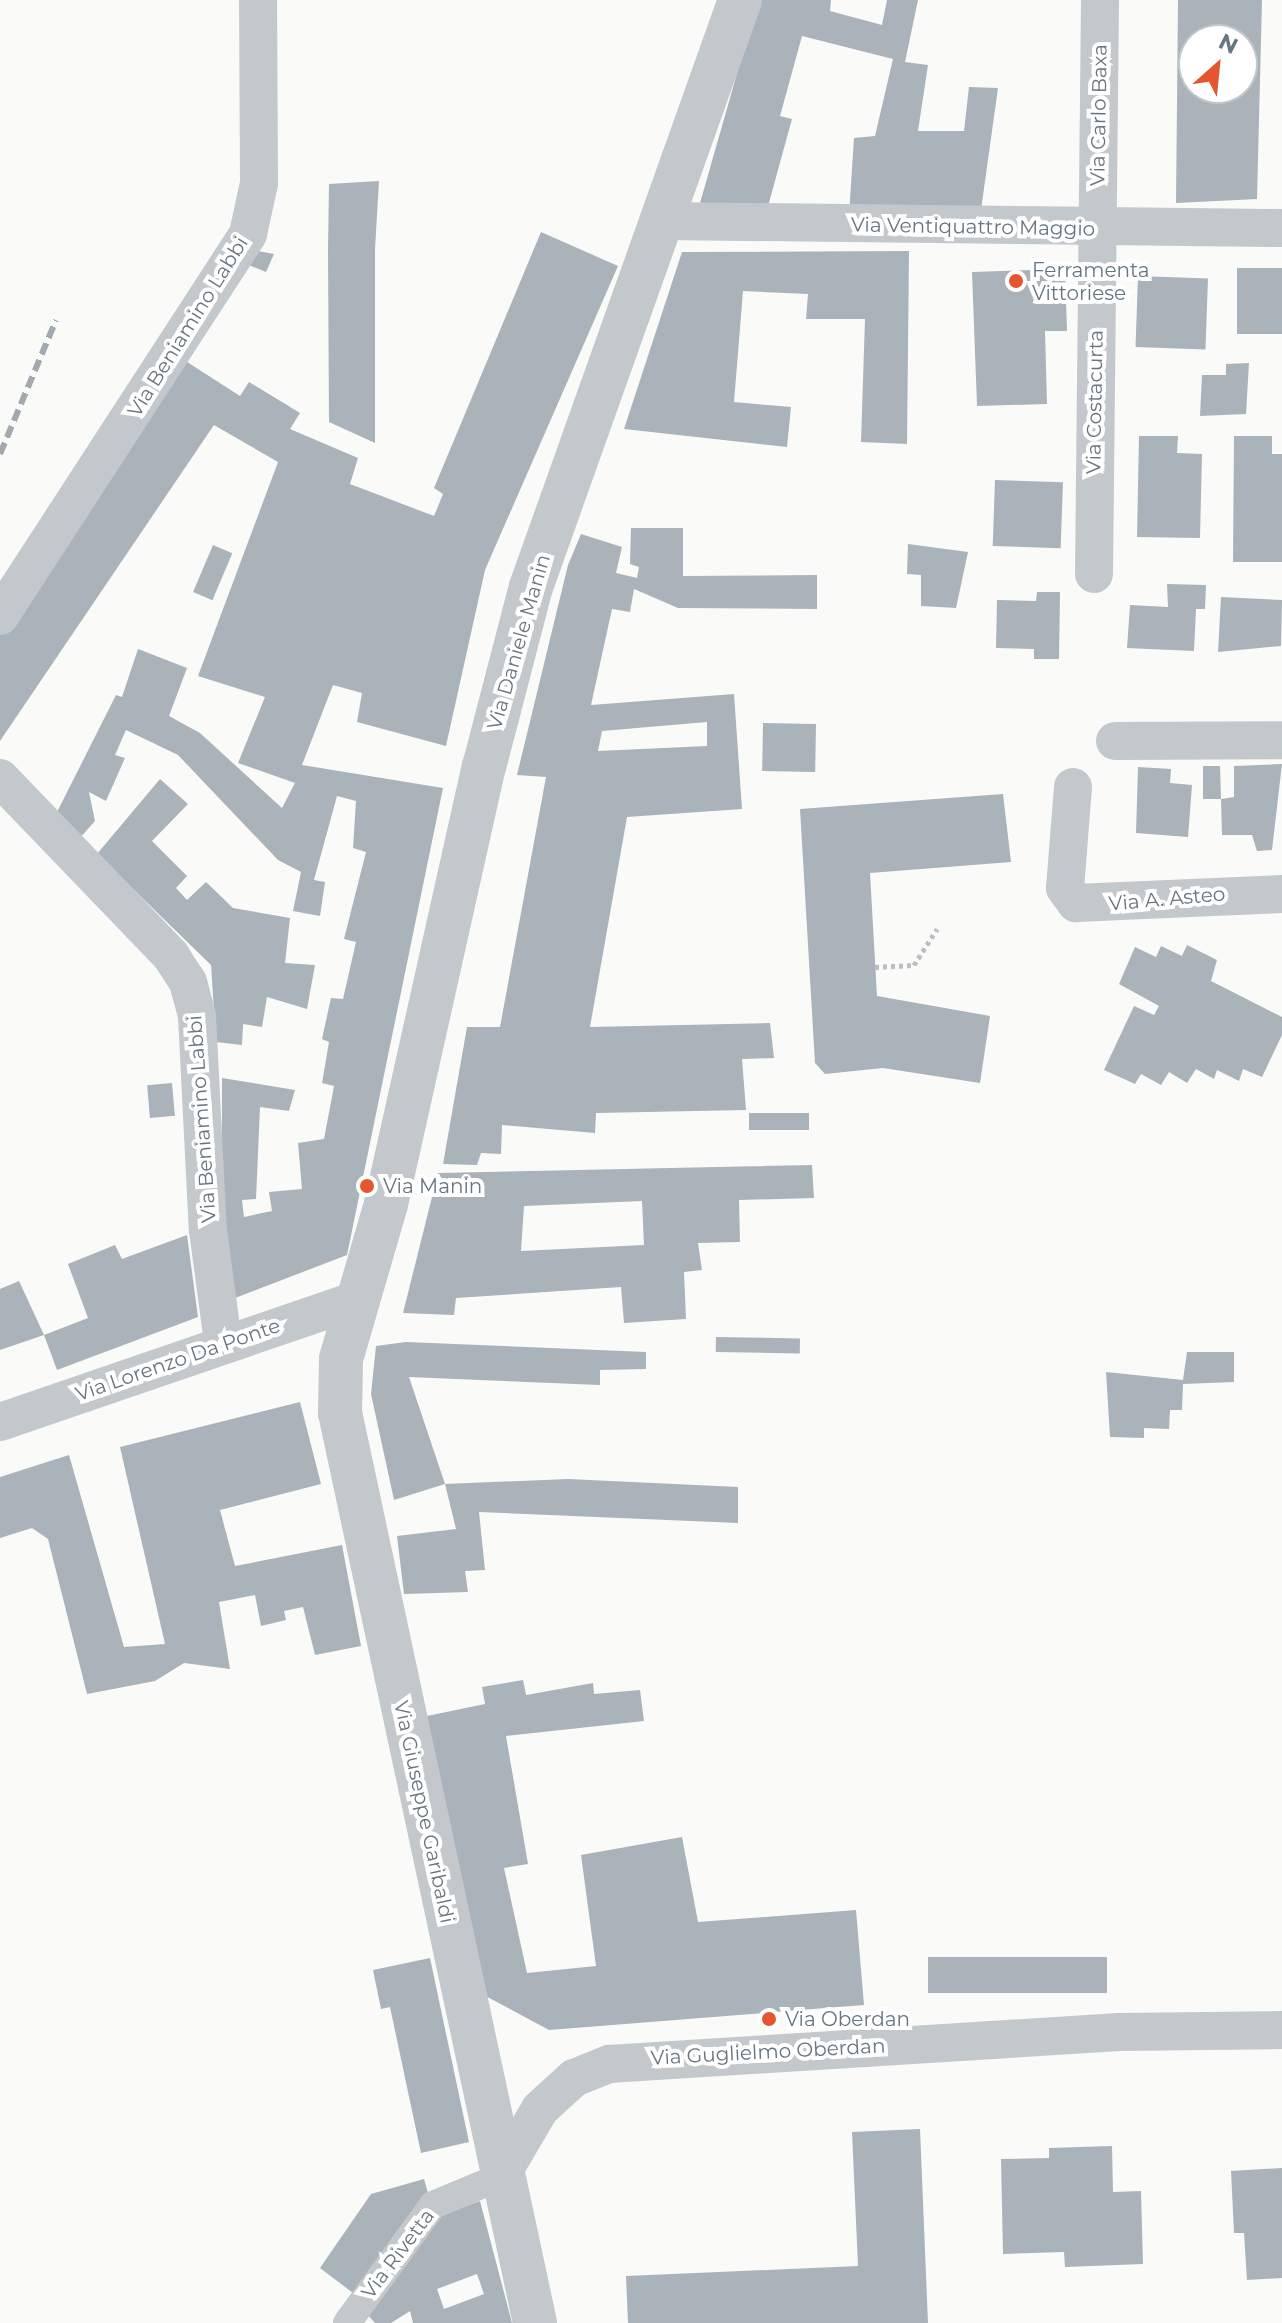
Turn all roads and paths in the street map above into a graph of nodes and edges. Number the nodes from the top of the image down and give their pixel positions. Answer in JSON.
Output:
{"nodes":[{"id":1,"x":258,"y":0,"type":"edge"},
{"id":2,"x":740,"y":0,"type":"edge"},
{"id":3,"x":1100,"y":0,"type":"edge"},
{"id":4,"x":664,"y":221,"type":"junction"},
{"id":5,"x":1282,"y":228,"type":"edge"},
{"id":6,"x":1097,"y":230,"type":"junction"},
{"id":7,"x":1094,"y":574,"type":"dead end"},
{"id":8,"x":0,"y":616,"type":"edge"},
{"id":9,"x":1282,"y":740,"type":"edge"},
{"id":10,"x":1115,"y":741,"type":"dead end"},
{"id":11,"x":1073,"y":787,"type":"dead end"},
{"id":12,"x":5,"y":790,"type":"edge"},
{"id":13,"x":1282,"y":894,"type":"edge"},
{"id":14,"x":937,"y":929,"type":"dead end"},
{"id":15,"x":875,"y":967,"type":"dead end"},
{"id":16,"x":356,"y":1300,"type":"junction"},
{"id":17,"x":223,"y":1343,"type":"junction"},
{"id":18,"x":0,"y":1422,"type":"edge"},
{"id":19,"x":1282,"y":2030,"type":"edge"},
{"id":20,"x":500,"y":2177,"type":"junction"},
{"id":21,"x":347,"y":2323,"type":"edge"},
{"id":22,"x":535,"y":2323,"type":"edge"}],
"edges":[{"from":1,"to":8,"type":"street","name":"Via Beniamino Labbi"},
{"from":2,"to":4,"type":"street","name":"Via Daniele Manin"},
{"from":3,"to":6,"type":"street","name":"Via Carlo Baxa"},
{"from":4,"to":6,"type":"street","name":"Via Ventiquattro Maggio"},
{"from":4,"to":16,"type":"street","name":"Via Daniele Manin"},
{"from":5,"to":6,"type":"street","name":"Via Ventiquattro Maggio"},
{"from":6,"to":7,"type":"street","name":"Via Costacurta"},
{"from":9,"to":10,"type":"street"},
{"from":11,"to":13,"type":"street","name":"Via A. Asteo"},
{"from":12,"to":17,"type":"street","name":"Via Beniamino Labbi"},
{"from":14,"to":15,"type":"path"},
{"from":16,"to":17,"type":"street","name":"Via Lorenzo Da Ponte"},
{"from":16,"to":20,"type":"street","name":"Via Giuseppe Garibaldi"},
{"from":17,"to":18,"type":"street","name":"Via Lorenzo Da Ponte"},
{"from":19,"to":20,"type":"street","name":"Via Guglielmo Oberdan"},
{"from":20,"to":21,"type":"street","name":"Via Rivetta"},
{"from":20,"to":22,"type":"street","name":"Via Giuseppe Garibaldi"}]}
